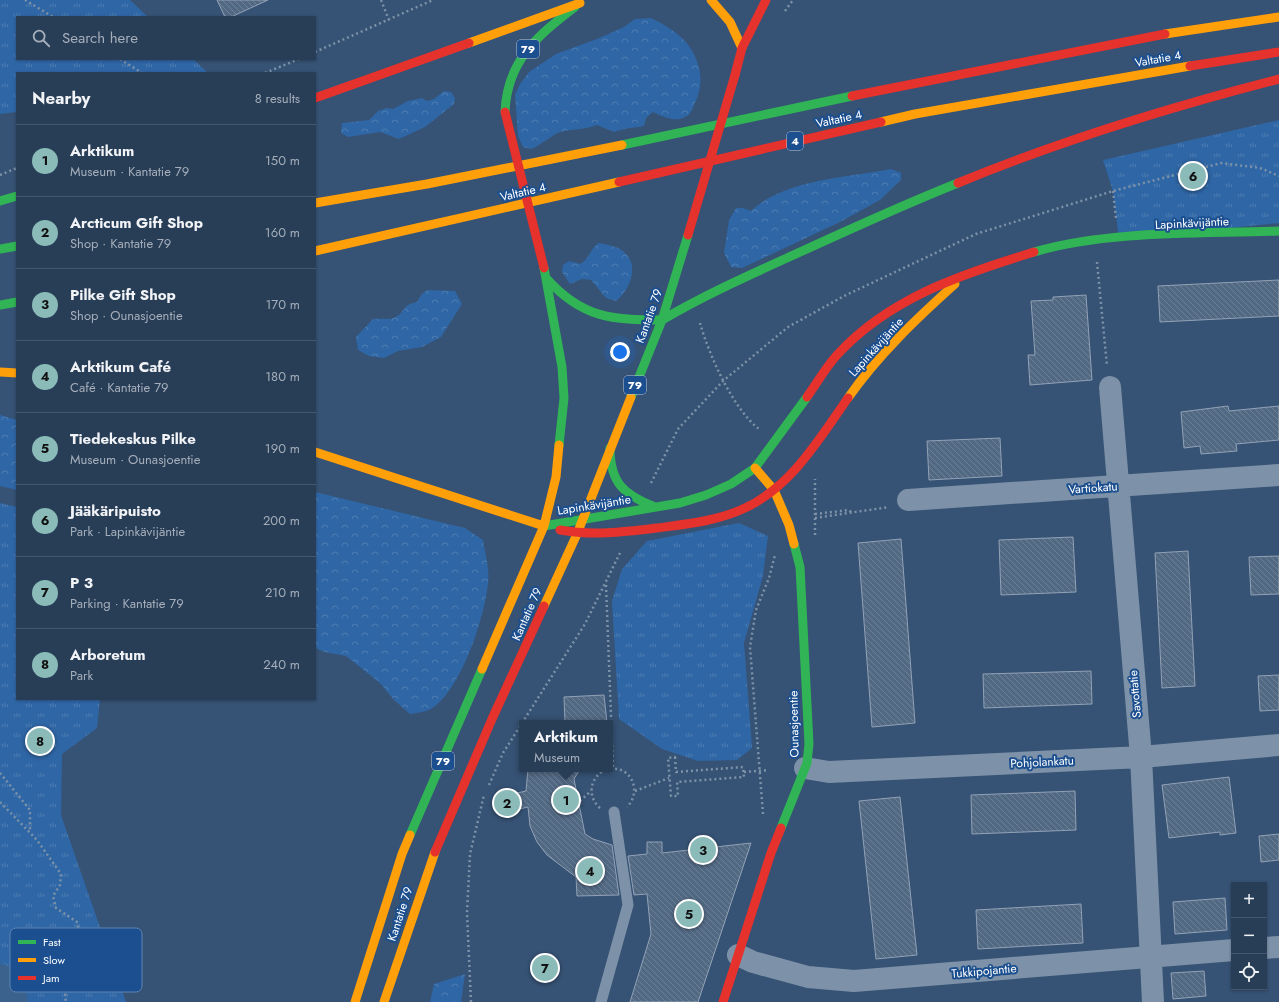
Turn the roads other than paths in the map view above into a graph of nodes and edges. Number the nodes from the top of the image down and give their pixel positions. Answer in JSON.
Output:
{"nodes":[{"id":1,"x":711,"y":0,"type":"edge"},
{"id":2,"x":766,"y":0,"type":"edge"},
{"id":3,"x":584,"y":2,"type":"edge"},
{"id":4,"x":1279,"y":17,"type":"edge"},
{"id":5,"x":742,"y":48,"type":"junction"},
{"id":6,"x":1279,"y":52,"type":"edge"},
{"id":7,"x":1279,"y":79,"type":"edge"},
{"id":8,"x":316,"y":98,"type":"edge"},
{"id":9,"x":16,"y":196,"type":"edge"},
{"id":10,"x":0,"y":201,"type":"edge"},
{"id":11,"x":316,"y":203,"type":"edge"},
{"id":12,"x":1279,"y":231,"type":"edge"},
{"id":13,"x":16,"y":246,"type":"edge"},
{"id":14,"x":0,"y":249,"type":"edge"},
{"id":15,"x":316,"y":251,"type":"edge"},
{"id":16,"x":967,"y":273,"type":"junction"},
{"id":17,"x":548,"y":279,"type":"junction"},
{"id":18,"x":16,"y":302,"type":"edge"},
{"id":19,"x":0,"y":305,"type":"edge"},
{"id":20,"x":662,"y":320,"type":"junction"},
{"id":21,"x":0,"y":372,"type":"edge"},
{"id":22,"x":16,"y":373,"type":"edge"},
{"id":23,"x":1110,"y":388,"type":"road end"},
{"id":24,"x":610,"y":448,"type":"junction"},
{"id":25,"x":316,"y":452,"type":"edge"},
{"id":26,"x":754,"y":468,"type":"junction"},
{"id":27,"x":1279,"y":475,"type":"edge"},
{"id":28,"x":1118,"y":486,"type":"junction"},
{"id":29,"x":774,"y":490,"type":"junction"},
{"id":30,"x":908,"y":500,"type":"road end"},
{"id":31,"x":655,"y":507,"type":"junction"},
{"id":32,"x":583,"y":517,"type":"junction"},
{"id":33,"x":544,"y":526,"type":"junction"},
{"id":34,"x":577,"y":534,"type":"junction"},
{"id":35,"x":1279,"y":745,"type":"edge"},
{"id":36,"x":1140,"y":757,"type":"junction"},
{"id":37,"x":805,"y":768,"type":"junction"},
{"id":38,"x":614,"y":812,"type":"road end"},
{"id":39,"x":1279,"y":947,"type":"edge"},
{"id":40,"x":1267,"y":948,"type":"edge"},
{"id":41,"x":1231,"y":950,"type":"edge"},
{"id":42,"x":738,"y":956,"type":"junction"},
{"id":43,"x":1151,"y":958,"type":"junction"},
{"id":44,"x":355,"y":1002,"type":"edge"},
{"id":45,"x":384,"y":1002,"type":"edge"},
{"id":46,"x":601,"y":1002,"type":"edge"},
{"id":47,"x":722,"y":1002,"type":"edge"},
{"id":48,"x":1153,"y":1002,"type":"edge"}],
"edges":[{"from":1,"to":5,"type":"main road"},
{"from":2,"to":5,"type":"main road","number":"79"},
{"from":3,"to":8,"type":"main road"},
{"from":3,"to":17,"type":"main road","name":"Kantatie 79","number":"79","bridge":true},
{"from":4,"to":11,"type":"main road","name":"Valtatie 4"},
{"from":5,"to":20,"type":"main road","name":"Kantatie 79","number":"79","bridge":true},
{"from":6,"to":15,"type":"main road","name":"Valtatie 4","number":"4"},
{"from":7,"to":20,"type":"main road"},
{"from":9,"to":10,"type":"main road"},
{"from":12,"to":16,"type":"main road","name":"Lapinkävijäntie"},
{"from":13,"to":14,"type":"main road"},
{"from":16,"to":26,"type":"main road","name":"Lapinkävijäntie"},
{"from":16,"to":29,"type":"main road","name":"Lapinkävijäntie"},
{"from":17,"to":20,"type":"main road"},
{"from":17,"to":33,"type":"main road","name":"Kantatie 79","number":"79"},
{"from":18,"to":19,"type":"main road"},
{"from":20,"to":24,"type":"main road","name":"Kantatie 79","number":"79"},
{"from":21,"to":22,"type":"main road"},
{"from":23,"to":28,"type":"street","name":"Savottatie"},
{"from":24,"to":31,"type":"main road"},
{"from":24,"to":32,"type":"main road","name":"Kantatie 79","number":"79"},
{"from":25,"to":33,"type":"main road"},
{"from":26,"to":29,"type":"main road","name":"Ounasjoentie"},
{"from":26,"to":31,"type":"main road","name":"Lapinkävijäntie"},
{"from":27,"to":28,"type":"street","name":"Vartiokatu"},
{"from":28,"to":30,"type":"street","name":"Vartiokatu"},
{"from":28,"to":36,"type":"street","name":"Savottatie"},
{"from":29,"to":34,"type":"main road","name":"Lapinkävijäntie"},
{"from":29,"to":37,"type":"main road","name":"Ounasjoentie"},
{"from":31,"to":32,"type":"main road","name":"Lapinkävijäntie"},
{"from":32,"to":33,"type":"main road","name":"Lapinkävijäntie"},
{"from":32,"to":34,"type":"main road","name":"Kantatie 79","number":"79"},
{"from":33,"to":34,"type":"main road","name":"Lapinkävijäntie"},
{"from":33,"to":44,"type":"main road","name":"Kantatie 79","number":"79"},
{"from":34,"to":45,"type":"main road","name":"Kantatie 79","number":"79"},
{"from":35,"to":36,"type":"street","name":"Pohjolankatu"},
{"from":36,"to":37,"type":"street","name":"Pohjolankatu"},
{"from":36,"to":43,"type":"street","name":"Savottatie"},
{"from":37,"to":42,"type":"main road","name":"Ounasjoentie"},
{"from":38,"to":46,"type":"lane"},
{"from":39,"to":40,"type":"street"},
{"from":41,"to":43,"type":"street","name":"Tukkipojantie"},
{"from":42,"to":43,"type":"street","name":"Tukkipojantie"},
{"from":42,"to":47,"type":"main road","name":"Ounasjoentie"},
{"from":43,"to":48,"type":"street","name":"Savottatie"}]}
